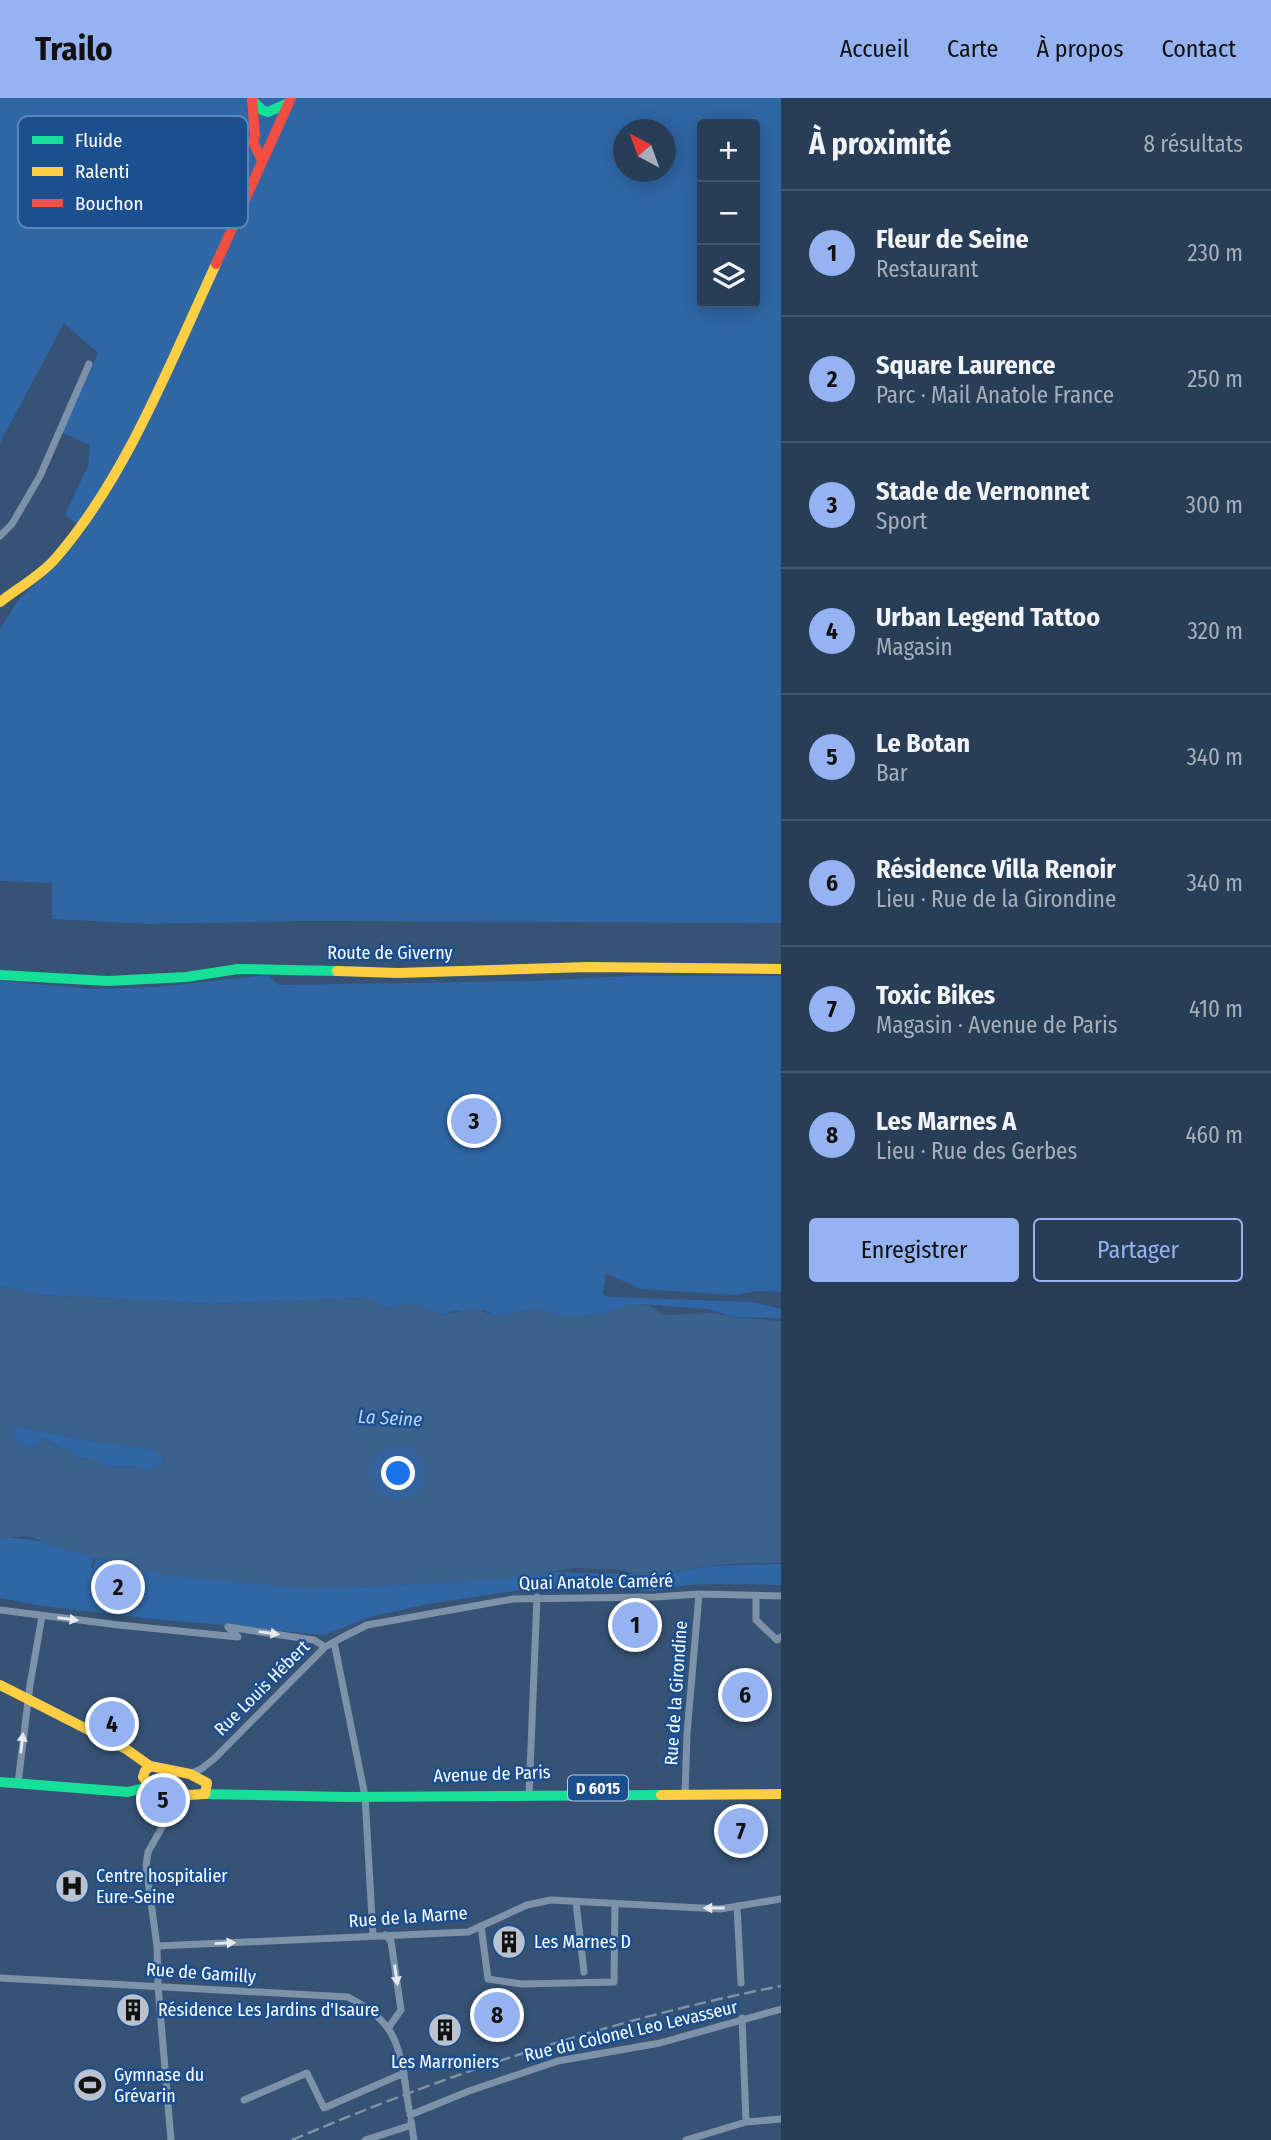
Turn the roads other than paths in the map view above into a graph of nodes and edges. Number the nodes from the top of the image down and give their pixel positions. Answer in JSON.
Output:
{"nodes":[{"id":1,"x":252,"y":99,"type":"edge"},
{"id":2,"x":290,"y":101,"type":"edge"},
{"id":3,"x":255,"y":136,"type":"junction"},
{"id":4,"x":270,"y":145,"type":"junction"},
{"id":5,"x":262,"y":160,"type":"junction"},
{"id":6,"x":248,"y":191,"type":"edge"},
{"id":7,"x":231,"y":228,"type":"edge"},
{"id":8,"x":89,"y":364,"type":"dead end"},
{"id":9,"x":0,"y":536,"type":"edge"},
{"id":10,"x":0,"y":601,"type":"edge"},
{"id":11,"x":781,"y":969,"type":"edge"},
{"id":12,"x":0,"y":975,"type":"edge"},
{"id":13,"x":699,"y":1594,"type":"junction"},
{"id":14,"x":756,"y":1596,"type":"junction"},
{"id":15,"x":781,"y":1596,"type":"edge"},
{"id":16,"x":537,"y":1597,"type":"junction"},
{"id":17,"x":0,"y":1609,"type":"edge"},
{"id":18,"x":42,"y":1615,"type":"junction"},
{"id":19,"x":781,"y":1637,"type":"edge"},
{"id":20,"x":334,"y":1642,"type":"junction"},
{"id":21,"x":325,"y":1647,"type":"junction"},
{"id":22,"x":0,"y":1685,"type":"edge"},
{"id":23,"x":28,"y":1701,"type":"junction"},
{"id":24,"x":214,"y":1759,"type":"junction"},
{"id":25,"x":190,"y":1774,"type":"junction"},
{"id":26,"x":146,"y":1776,"type":"junction"},
{"id":27,"x":0,"y":1782,"type":"edge"},
{"id":28,"x":18,"y":1783,"type":"junction"},
{"id":29,"x":781,"y":1787,"type":"edge"},
{"id":30,"x":206,"y":1788,"type":"junction"},
{"id":31,"x":685,"y":1791,"type":"junction"},
{"id":32,"x":529,"y":1792,"type":"junction"},
{"id":33,"x":181,"y":1794,"type":"junction"},
{"id":34,"x":781,"y":1794,"type":"edge"},
{"id":35,"x":365,"y":1796,"type":"junction"},
{"id":36,"x":781,"y":1899,"type":"edge"},
{"id":37,"x":576,"y":1902,"type":"junction"},
{"id":38,"x":615,"y":1904,"type":"junction"},
{"id":39,"x":737,"y":1906,"type":"junction"},
{"id":40,"x":481,"y":1926,"type":"junction"},
{"id":41,"x":373,"y":1936,"type":"junction"},
{"id":42,"x":386,"y":1936,"type":"junction"},
{"id":43,"x":157,"y":1946,"type":"junction"},
{"id":44,"x":584,"y":1972,"type":"dead end"},
{"id":45,"x":0,"y":1978,"type":"edge"},
{"id":46,"x":741,"y":1983,"type":"dead end"},
{"id":47,"x":158,"y":1986,"type":"junction"},
{"id":48,"x":781,"y":2009,"type":"edge"},
{"id":49,"x":742,"y":2019,"type":"junction"},
{"id":50,"x":389,"y":2027,"type":"junction"},
{"id":51,"x":404,"y":2073,"type":"junction"},
{"id":52,"x":244,"y":2100,"type":"dead end"},
{"id":53,"x":410,"y":2113,"type":"junction"},
{"id":54,"x":781,"y":2119,"type":"edge"},
{"id":55,"x":746,"y":2122,"type":"junction"},
{"id":56,"x":412,"y":2125,"type":"junction"},
{"id":57,"x":700,"y":2138,"type":"edge"},
{"id":58,"x":171,"y":2140,"type":"edge"},
{"id":59,"x":365,"y":2140,"type":"edge"},
{"id":60,"x":414,"y":2140,"type":"edge"},
{"id":61,"x":686,"y":2140,"type":"edge"}],
"edges":[{"from":1,"to":2,"type":"main road"},
{"from":1,"to":3,"type":"main road"},
{"from":2,"to":4,"type":"main road"},
{"from":3,"to":4,"type":"main road"},
{"from":3,"to":5,"type":"main road"},
{"from":4,"to":5,"type":"main road"},
{"from":5,"to":6,"type":"main road"},
{"from":7,"to":10,"type":"main road"},
{"from":8,"to":9,"type":"street"},
{"from":11,"to":12,"type":"main road","name":"Route de Giverny"},
{"from":13,"to":14,"type":"street","name":"Quai Anatole Caméré"},
{"from":13,"to":16,"type":"street","name":"Quai Anatole Caméré"},
{"from":13,"to":31,"type":"street","name":"Rue de la Girondine"},
{"from":14,"to":15,"type":"street","name":"Quai Anatole Caméré"},
{"from":14,"to":19,"type":"street"},
{"from":16,"to":20,"type":"street","name":"Quai Anatole Caméré"},
{"from":16,"to":32,"type":"street"},
{"from":17,"to":18,"type":"street"},
{"from":18,"to":21,"type":"street","one_way":true},
{"from":18,"to":23,"type":"street"},
{"from":20,"to":21,"type":"street","name":"Rue Louis Hébert"},
{"from":20,"to":35,"type":"street"},
{"from":21,"to":24,"type":"street","name":"Rue Louis Hébert"},
{"from":22,"to":23,"type":"main road","number":"D 6015"},
{"from":23,"to":26,"type":"main road","number":"D 6015"},
{"from":28,"to":23,"type":"street","one_way":true},
{"from":24,"to":25,"type":"street","name":"Rue Louis Hébert"},
{"from":24,"to":30,"type":"street","name":"Rue Louis Hébert"},
{"from":25,"to":26,"type":"main road","number":"D 6015"},
{"from":25,"to":30,"type":"main road","number":"D 6015"},
{"from":26,"to":28,"type":"main road"},
{"from":26,"to":33,"type":"main road","number":"D 6015"},
{"from":27,"to":28,"type":"main road"},
{"from":29,"to":31,"type":"main road","name":"Avenue de Paris","number":"D 6015"},
{"from":30,"to":33,"type":"main road","number":"D 6015"},
{"from":30,"to":35,"type":"main road","name":"Avenue de Paris","number":"D 6015"},
{"from":31,"to":32,"type":"main road","name":"Avenue de Paris","number":"D 6015"},
{"from":31,"to":34,"type":"main road","name":"Avenue de Paris","number":"D 6015"},
{"from":32,"to":35,"type":"main road","name":"Avenue de Paris","number":"D 6015"},
{"from":33,"to":43,"type":"street"},
{"from":35,"to":41,"type":"street"},
{"from":36,"to":39,"type":"street","name":"Rue de la Marne"},
{"from":37,"to":38,"type":"street","name":"Rue de la Marne"},
{"from":37,"to":40,"type":"street","name":"Rue de la Marne"},
{"from":37,"to":44,"type":"street"},
{"from":39,"to":38,"type":"street","name":"Rue de la Marne","one_way":true},
{"from":38,"to":40,"type":"street"},
{"from":39,"to":46,"type":"street"},
{"from":40,"to":42,"type":"street","name":"Rue de la Marne"},
{"from":41,"to":42,"type":"street","name":"Rue de la Marne"},
{"from":43,"to":41,"type":"street","name":"Rue de la Marne","one_way":true},
{"from":42,"to":50,"type":"street","one_way":true},
{"from":43,"to":47,"type":"street"},
{"from":45,"to":47,"type":"street","name":"Rue de Gamilly"},
{"from":47,"to":50,"type":"street","name":"Rue de Gamilly"},
{"from":47,"to":58,"type":"street"},
{"from":48,"to":49,"type":"street","name":"Rue du Colonel Leo Levasseur"},
{"from":49,"to":53,"type":"street","name":"Rue du Colonel Leo Levasseur"},
{"from":49,"to":55,"type":"street"},
{"from":50,"to":51,"type":"street"},
{"from":51,"to":52,"type":"street"},
{"from":51,"to":53,"type":"street","bridge":true},
{"from":53,"to":56,"type":"street"},
{"from":54,"to":55,"type":"street"},
{"from":55,"to":57,"type":"street"},
{"from":56,"to":59,"type":"street"},
{"from":56,"to":60,"type":"street"},
{"from":57,"to":61,"type":"street"}]}
